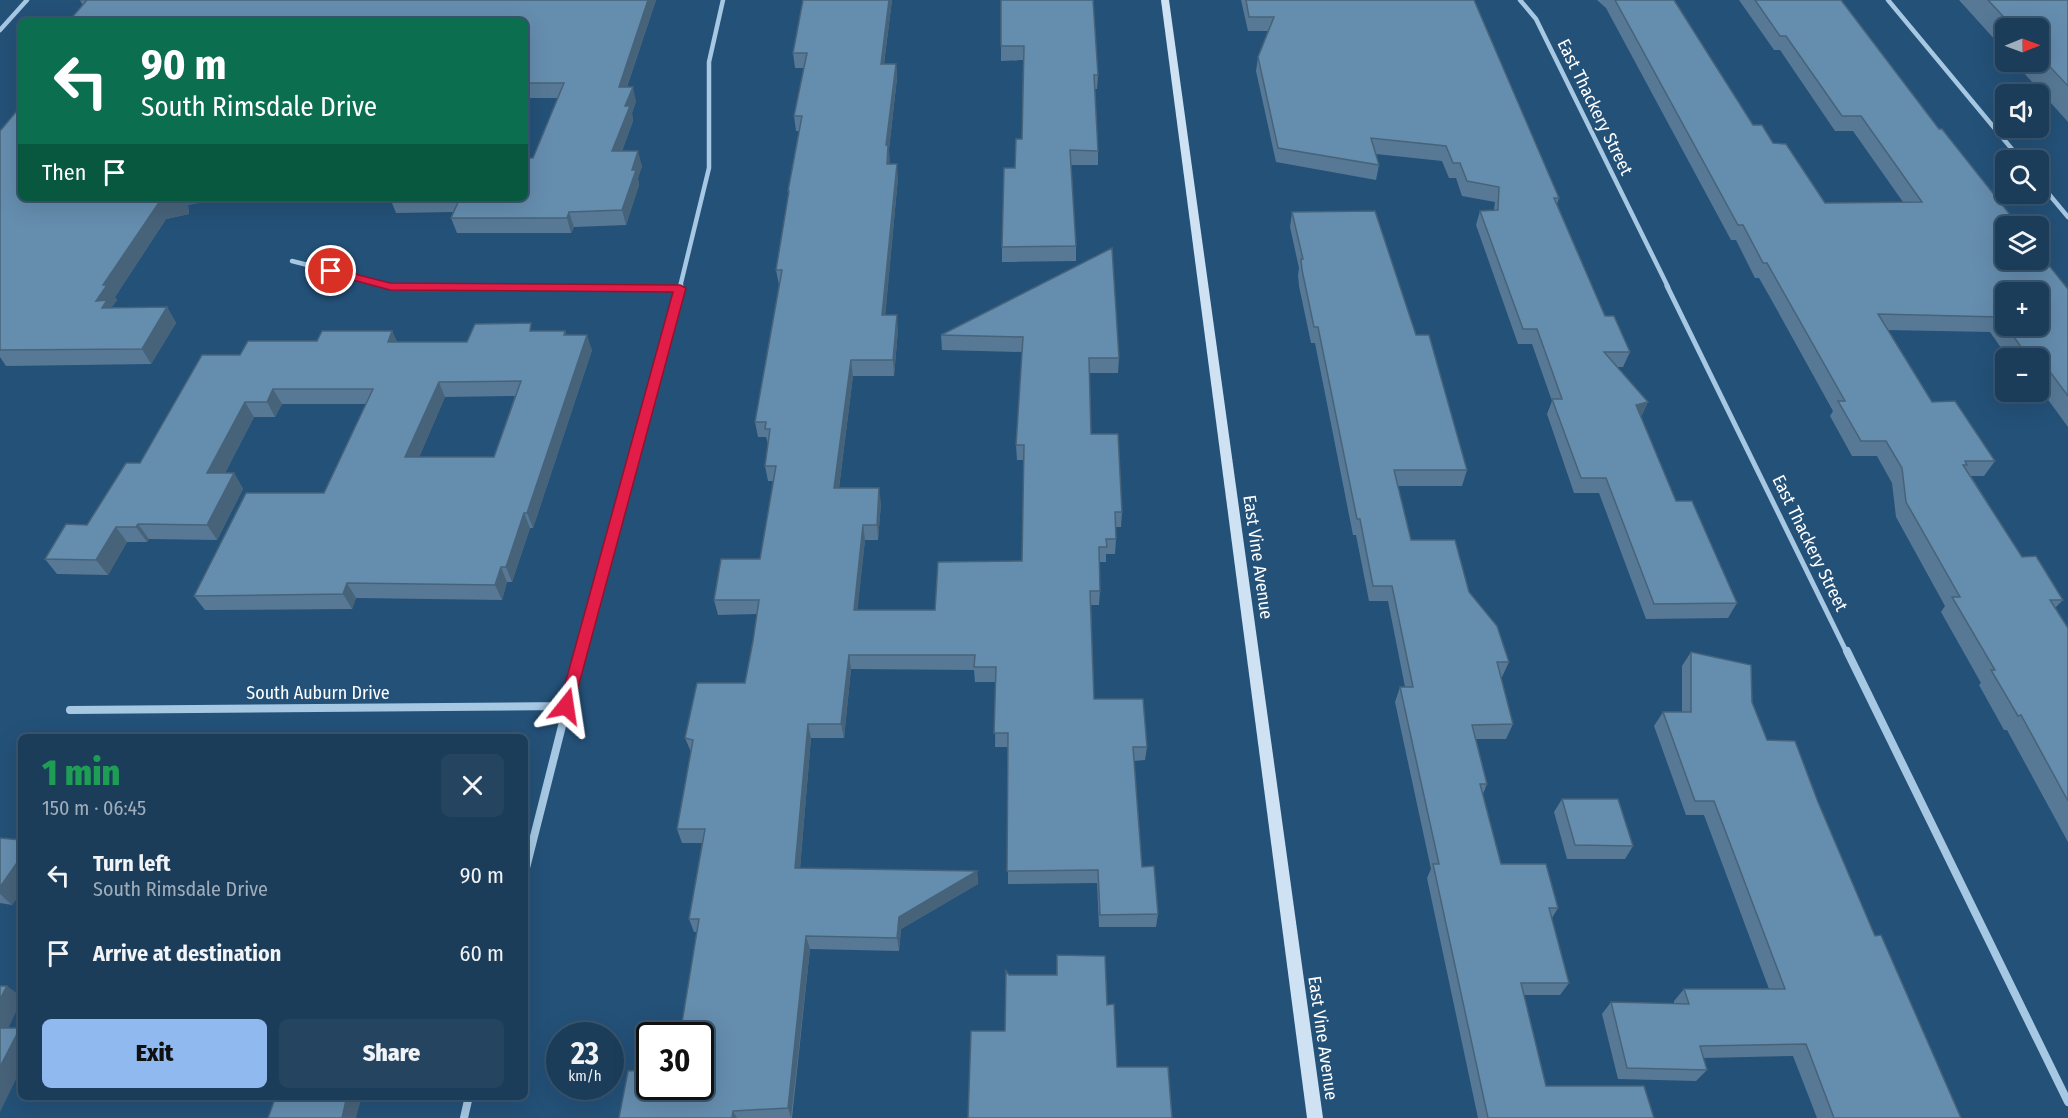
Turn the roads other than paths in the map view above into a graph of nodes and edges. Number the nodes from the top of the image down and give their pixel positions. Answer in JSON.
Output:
{"nodes":[{"id":1,"x":27,"y":0,"type":"edge"},
{"id":2,"x":723,"y":0,"type":"edge"},
{"id":3,"x":1165,"y":0,"type":"edge"},
{"id":4,"x":1520,"y":0,"type":"edge"},
{"id":5,"x":1888,"y":0,"type":"edge"},
{"id":6,"x":0,"y":30,"type":"edge"},
{"id":7,"x":2013,"y":150,"type":"edge"},
{"id":8,"x":2049,"y":194,"type":"edge"},
{"id":9,"x":2068,"y":217,"type":"edge"},
{"id":10,"x":292,"y":261,"type":"dead end"},
{"id":11,"x":680,"y":288,"type":"junction"},
{"id":12,"x":566,"y":706,"type":"junction"},
{"id":13,"x":70,"y":710,"type":"dead end"},
{"id":14,"x":528,"y":860,"type":"edge"},
{"id":15,"x":468,"y":1100,"type":"edge"},
{"id":16,"x":2068,"y":1102,"type":"edge"},
{"id":17,"x":464,"y":1118,"type":"edge"},
{"id":18,"x":1315,"y":1118,"type":"edge"}],
"edges":[{"from":1,"to":6,"type":"street"},
{"from":2,"to":11,"type":"street"},
{"from":3,"to":18,"type":"street","name":"East Vine Avenue"},
{"from":4,"to":16,"type":"street","name":"East Thackery Street"},
{"from":5,"to":7,"type":"street"},
{"from":8,"to":9,"type":"street"},
{"from":10,"to":11,"type":"street"},
{"from":11,"to":12,"type":"street"},
{"from":12,"to":13,"type":"street","name":"South Auburn Drive"},
{"from":12,"to":14,"type":"street"},
{"from":15,"to":17,"type":"street"}]}
